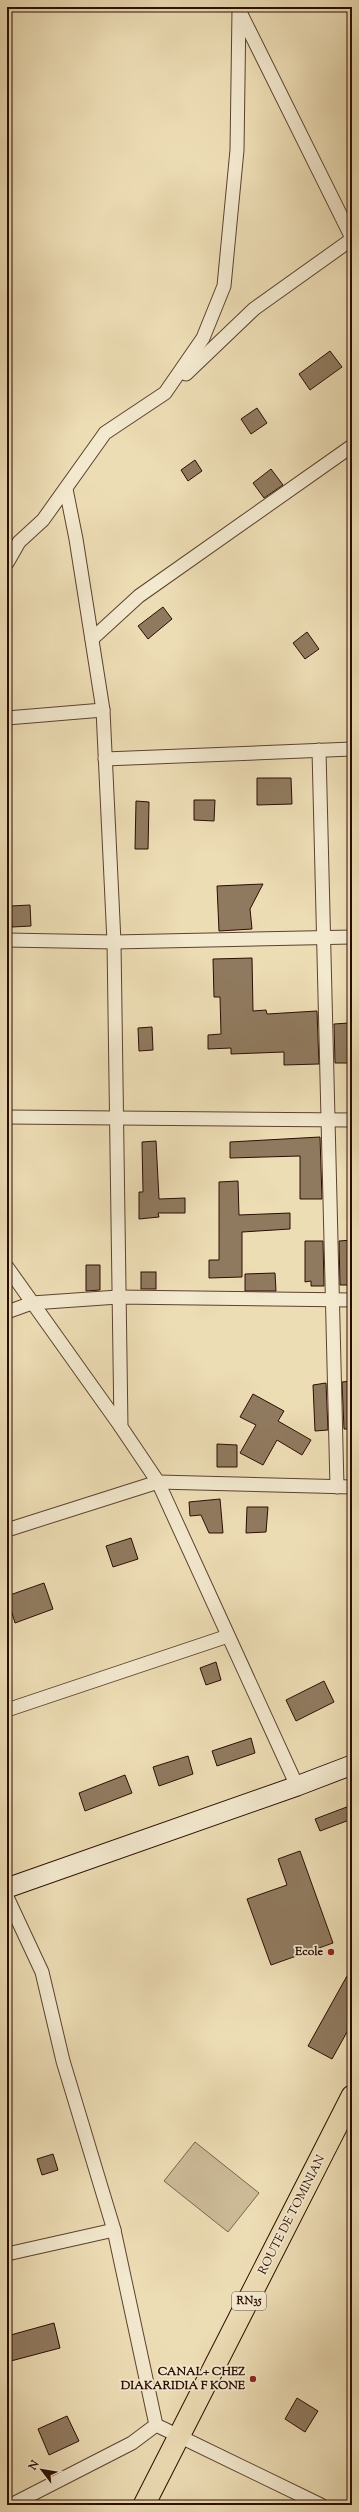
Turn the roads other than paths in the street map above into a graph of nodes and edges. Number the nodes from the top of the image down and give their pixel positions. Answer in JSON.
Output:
{"nodes":[{"id":1,"x":238,"y":8,"type":"edge"},
{"id":2,"x":352,"y":239,"type":"edge"},
{"id":3,"x":165,"y":393,"type":"junction"},
{"id":4,"x":352,"y":446,"type":"edge"},
{"id":5,"x":66,"y":489,"type":"junction"},
{"id":6,"x":7,"y":563,"type":"edge"},
{"id":7,"x":92,"y":638,"type":"junction"},
{"id":8,"x":103,"y":710,"type":"junction"},
{"id":9,"x":7,"y":718,"type":"edge"},
{"id":10,"x":352,"y":749,"type":"edge"},
{"id":11,"x":319,"y":750,"type":"junction"},
{"id":12,"x":106,"y":759,"type":"junction"},
{"id":13,"x":323,"y":938,"type":"junction"},
{"id":14,"x":352,"y":938,"type":"edge"},
{"id":15,"x":7,"y":940,"type":"edge"},
{"id":16,"x":114,"y":942,"type":"junction"},
{"id":17,"x":7,"y":1117,"type":"edge"},
{"id":18,"x":117,"y":1117,"type":"junction"},
{"id":19,"x":328,"y":1119,"type":"junction"},
{"id":20,"x":352,"y":1120,"type":"edge"},
{"id":21,"x":7,"y":1267,"type":"edge"},
{"id":22,"x":118,"y":1297,"type":"junction"},
{"id":23,"x":331,"y":1300,"type":"junction"},
{"id":24,"x":352,"y":1300,"type":"edge"},
{"id":25,"x":32,"y":1303,"type":"junction"},
{"id":26,"x":7,"y":1312,"type":"edge"},
{"id":27,"x":121,"y":1427,"type":"junction"},
{"id":28,"x":158,"y":1482,"type":"junction"},
{"id":29,"x":337,"y":1487,"type":"junction"},
{"id":30,"x":352,"y":1487,"type":"edge"},
{"id":31,"x":7,"y":1530,"type":"edge"},
{"id":32,"x":228,"y":1636,"type":"junction"},
{"id":33,"x":7,"y":1710,"type":"edge"},
{"id":34,"x":352,"y":1765,"type":"edge"},
{"id":35,"x":297,"y":1786,"type":"junction"},
{"id":36,"x":7,"y":1888,"type":"edge"},
{"id":37,"x":7,"y":1896,"type":"edge"},
{"id":38,"x":352,"y":2096,"type":"edge"},
{"id":39,"x":114,"y":2230,"type":"junction"},
{"id":40,"x":7,"y":2254,"type":"edge"},
{"id":41,"x":156,"y":2425,"type":"junction"},
{"id":42,"x":180,"y":2437,"type":"junction"},
{"id":43,"x":11,"y":2505,"type":"edge"},
{"id":44,"x":144,"y":2505,"type":"edge"},
{"id":45,"x":321,"y":2505,"type":"edge"}],
"edges":[{"from":1,"to":2,"type":"street"},
{"from":1,"to":3,"type":"street"},
{"from":2,"to":3,"type":"street"},
{"from":3,"to":5,"type":"street"},
{"from":4,"to":7,"type":"street"},
{"from":5,"to":6,"type":"street"},
{"from":5,"to":7,"type":"street"},
{"from":7,"to":8,"type":"street"},
{"from":8,"to":9,"type":"street"},
{"from":8,"to":12,"type":"street"},
{"from":10,"to":11,"type":"street"},
{"from":11,"to":12,"type":"street"},
{"from":11,"to":13,"type":"street"},
{"from":12,"to":16,"type":"street"},
{"from":13,"to":14,"type":"street"},
{"from":13,"to":16,"type":"street"},
{"from":13,"to":19,"type":"street"},
{"from":15,"to":16,"type":"street"},
{"from":16,"to":18,"type":"street"},
{"from":17,"to":18,"type":"street"},
{"from":18,"to":19,"type":"street"},
{"from":18,"to":22,"type":"street"},
{"from":19,"to":20,"type":"street"},
{"from":19,"to":23,"type":"street"},
{"from":21,"to":25,"type":"street"},
{"from":22,"to":23,"type":"street"},
{"from":22,"to":25,"type":"street"},
{"from":22,"to":27,"type":"street"},
{"from":23,"to":24,"type":"street"},
{"from":23,"to":29,"type":"street"},
{"from":25,"to":26,"type":"street"},
{"from":25,"to":27,"type":"street"},
{"from":27,"to":28,"type":"street"},
{"from":28,"to":29,"type":"street"},
{"from":28,"to":31,"type":"street"},
{"from":28,"to":32,"type":"street"},
{"from":29,"to":30,"type":"street"},
{"from":32,"to":33,"type":"street"},
{"from":32,"to":35,"type":"street"},
{"from":34,"to":35,"type":"street"},
{"from":35,"to":36,"type":"street"},
{"from":37,"to":39,"type":"street"},
{"from":38,"to":42,"type":"main road","name":"ROUTE DE TOMINIAN","number":"RN35"},
{"from":39,"to":40,"type":"street"},
{"from":39,"to":41,"type":"street"},
{"from":41,"to":42,"type":"street"},
{"from":41,"to":43,"type":"street"},
{"from":42,"to":44,"type":"main road","name":"ROUTE DE TOMINIAN","number":"RN35"},
{"from":42,"to":45,"type":"street"}]}
